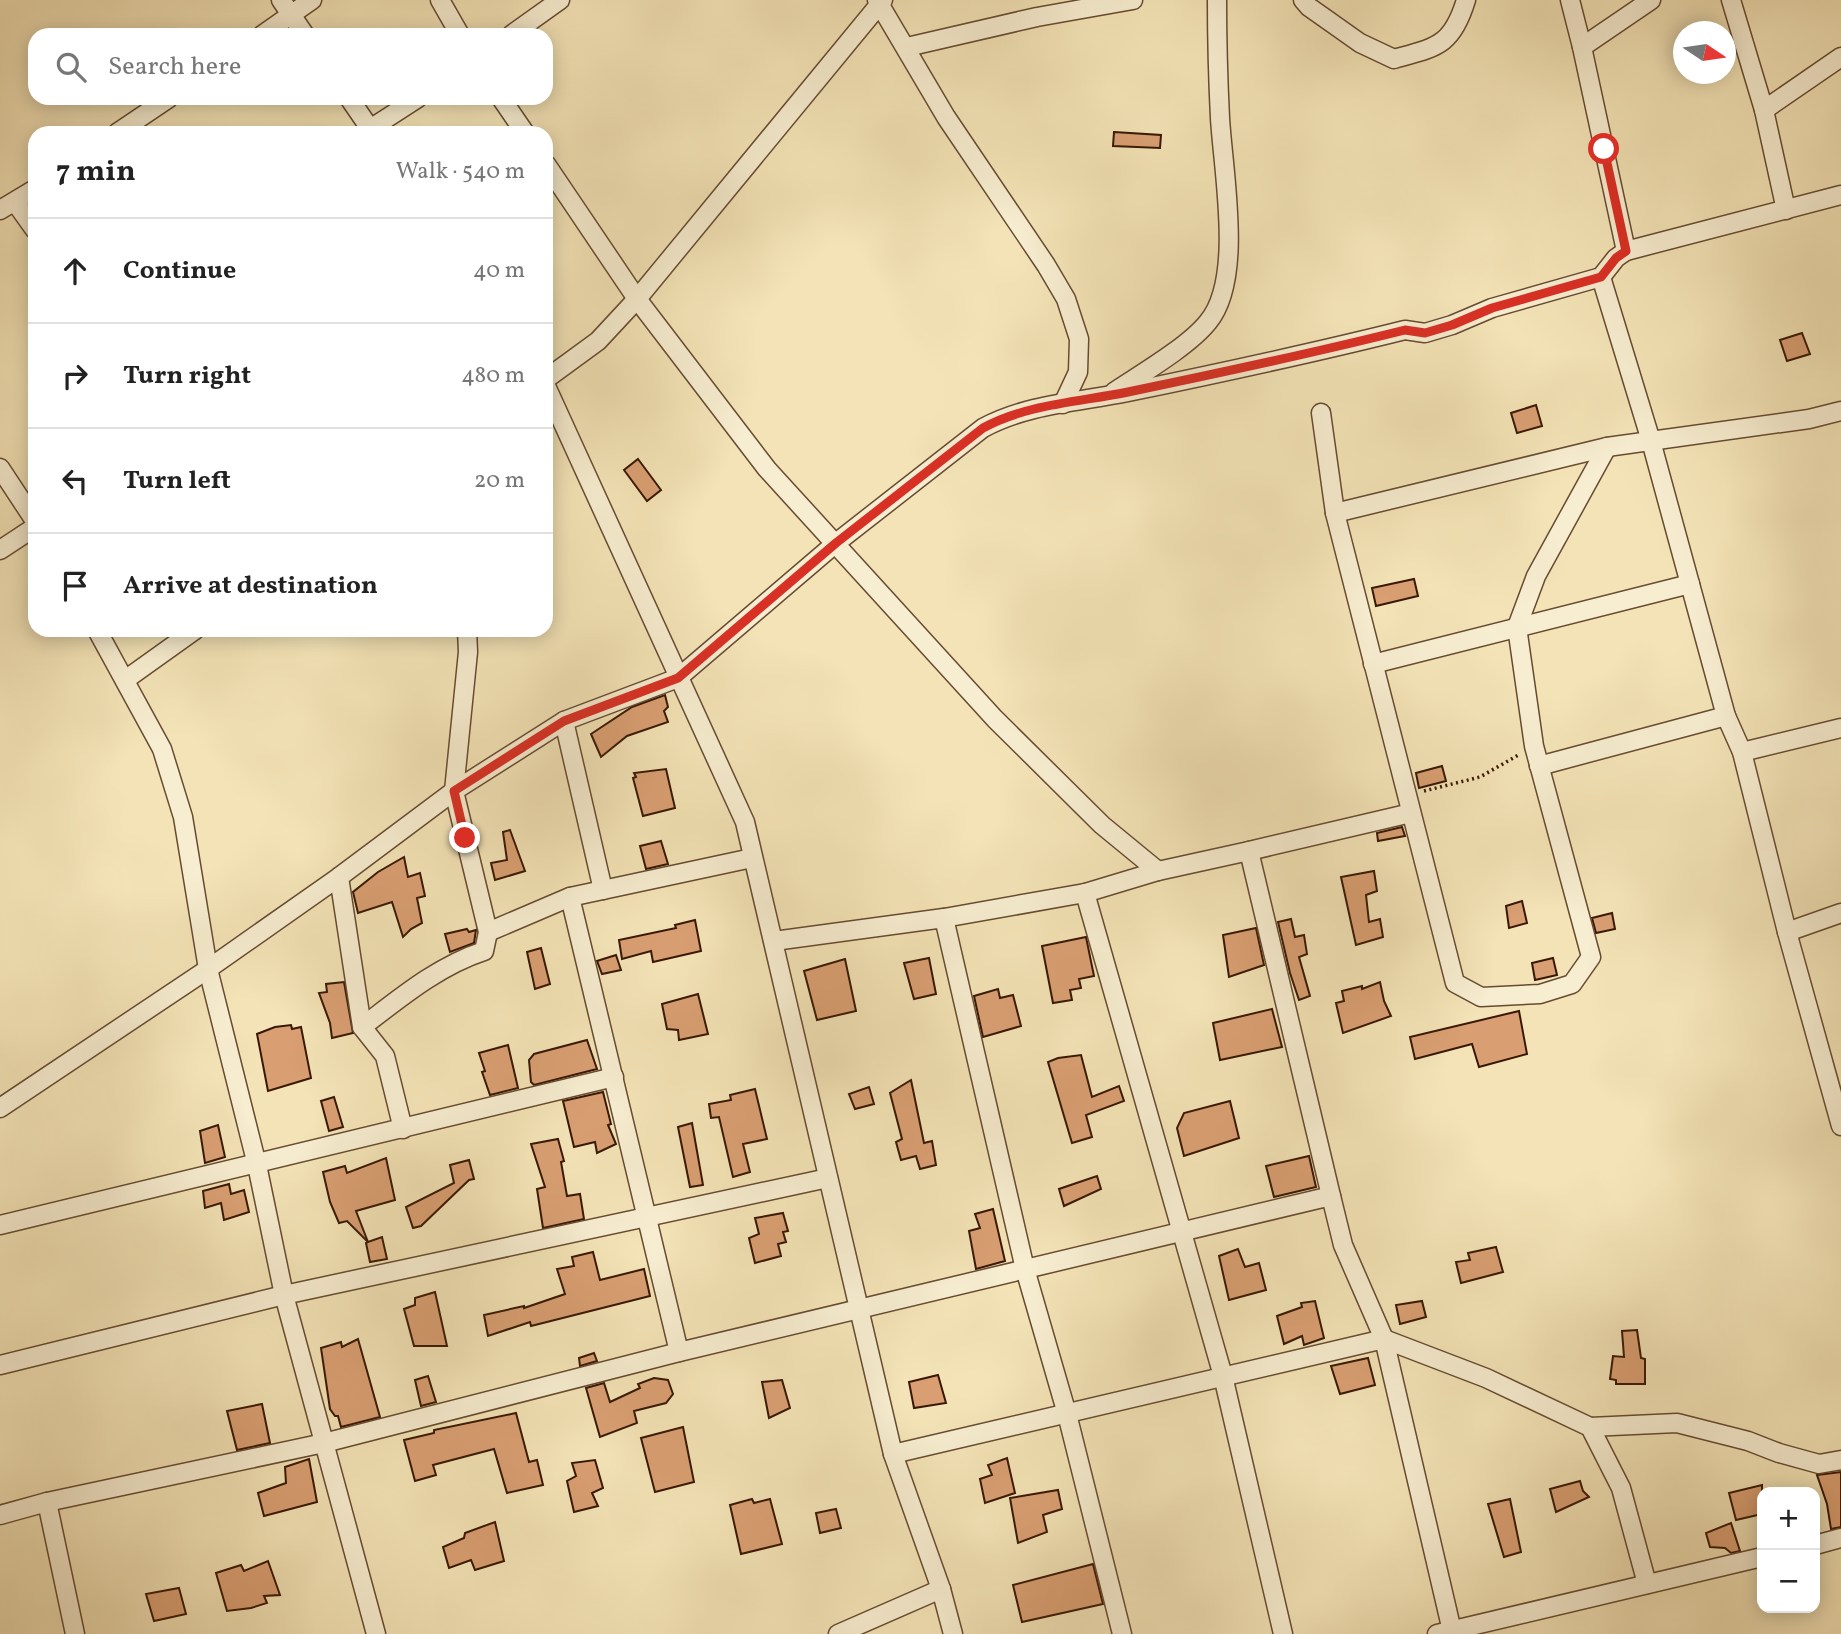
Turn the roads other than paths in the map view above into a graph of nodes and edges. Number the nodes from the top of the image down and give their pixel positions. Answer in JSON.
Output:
{"nodes":[{"id":1,"x":312,"y":0,"type":"edge"},
{"id":2,"x":440,"y":0,"type":"edge"},
{"id":3,"x":560,"y":0,"type":"edge"},
{"id":4,"x":1133,"y":0,"type":"edge"},
{"id":5,"x":1217,"y":0,"type":"edge"},
{"id":6,"x":1303,"y":0,"type":"edge"},
{"id":7,"x":1466,"y":0,"type":"edge"},
{"id":8,"x":1570,"y":0,"type":"edge"},
{"id":9,"x":1651,"y":0,"type":"edge"},
{"id":10,"x":1731,"y":0,"type":"edge"},
{"id":11,"x":880,"y":2,"type":"edge"},
{"id":12,"x":286,"y":8,"type":"edge"},
{"id":13,"x":268,"y":28,"type":"edge"},
{"id":14,"x":300,"y":28,"type":"edge"},
{"id":15,"x":456,"y":28,"type":"edge"},
{"id":16,"x":521,"y":28,"type":"edge"},
{"id":17,"x":907,"y":47,"type":"junction"},
{"id":18,"x":1582,"y":47,"type":"junction"},
{"id":19,"x":1841,"y":57,"type":"edge"},
{"id":20,"x":159,"y":105,"type":"edge"},
{"id":21,"x":354,"y":105,"type":"edge"},
{"id":22,"x":408,"y":105,"type":"edge"},
{"id":23,"x":506,"y":105,"type":"edge"},
{"id":24,"x":1764,"y":110,"type":"junction"},
{"id":25,"x":127,"y":126,"type":"edge"},
{"id":26,"x":369,"y":126,"type":"edge"},
{"id":27,"x":379,"y":126,"type":"edge"},
{"id":28,"x":520,"y":126,"type":"edge"},
{"id":29,"x":553,"y":179,"type":"edge"},
{"id":30,"x":28,"y":193,"type":"edge"},
{"id":31,"x":1841,"y":195,"type":"edge"},
{"id":32,"x":8,"y":206,"type":"edge"},
{"id":33,"x":1786,"y":210,"type":"junction"},
{"id":34,"x":28,"y":224,"type":"edge"},
{"id":35,"x":1626,"y":251,"type":"junction"},
{"id":36,"x":1601,"y":277,"type":"junction"},
{"id":37,"x":637,"y":299,"type":"junction"},
{"id":38,"x":553,"y":374,"type":"edge"},
{"id":39,"x":1109,"y":396,"type":"junction"},
{"id":40,"x":553,"y":401,"type":"edge"},
{"id":41,"x":1063,"y":404,"type":"junction"},
{"id":42,"x":1841,"y":411,"type":"edge"},
{"id":43,"x":1321,"y":413,"type":"dead end"},
{"id":44,"x":1651,"y":441,"type":"junction"},
{"id":45,"x":1606,"y":447,"type":"junction"},
{"id":46,"x":0,"y":468,"type":"edge"},
{"id":47,"x":28,"y":510,"type":"edge"},
{"id":48,"x":1335,"y":513,"type":"junction"},
{"id":49,"x":28,"y":532,"type":"edge"},
{"id":50,"x":836,"y":543,"type":"junction"},
{"id":51,"x":0,"y":550,"type":"edge"},
{"id":52,"x":1690,"y":584,"type":"junction"},
{"id":53,"x":1517,"y":626,"type":"junction"},
{"id":54,"x":101,"y":637,"type":"edge"},
{"id":55,"x":185,"y":637,"type":"edge"},
{"id":56,"x":467,"y":637,"type":"edge"},
{"id":57,"x":1373,"y":664,"type":"junction"},
{"id":58,"x":678,"y":678,"type":"junction"},
{"id":59,"x":125,"y":680,"type":"junction"},
{"id":60,"x":1726,"y":716,"type":"junction"},
{"id":61,"x":564,"y":721,"type":"junction"},
{"id":62,"x":1841,"y":728,"type":"edge"},
{"id":63,"x":1742,"y":752,"type":"junction"},
{"id":64,"x":1539,"y":766,"type":"junction"},
{"id":65,"x":454,"y":791,"type":"junction"},
{"id":66,"x":1409,"y":805,"type":"junction"},
{"id":67,"x":1249,"y":851,"type":"junction"},
{"id":68,"x":752,"y":858,"type":"junction"},
{"id":69,"x":1158,"y":871,"type":"junction"},
{"id":70,"x":339,"y":877,"type":"junction"},
{"id":71,"x":603,"y":890,"type":"junction"},
{"id":72,"x":1085,"y":893,"type":"junction"},
{"id":73,"x":570,"y":897,"type":"junction"},
{"id":74,"x":1841,"y":913,"type":"edge"},
{"id":75,"x":944,"y":918,"type":"junction"},
{"id":76,"x":488,"y":932,"type":"junction"},
{"id":77,"x":1787,"y":932,"type":"junction"},
{"id":78,"x":774,"y":941,"type":"junction"},
{"id":79,"x":208,"y":969,"type":"junction"},
{"id":80,"x":362,"y":1027,"type":"junction"},
{"id":81,"x":614,"y":1077,"type":"junction"},
{"id":82,"x":1837,"y":1096,"type":"edge"},
{"id":83,"x":0,"y":1108,"type":"edge"},
{"id":84,"x":1841,"y":1126,"type":"edge"},
{"id":85,"x":402,"y":1129,"type":"junction"},
{"id":86,"x":257,"y":1165,"type":"junction"},
{"id":87,"x":828,"y":1178,"type":"junction"},
{"id":88,"x":1331,"y":1196,"type":"junction"},
{"id":89,"x":647,"y":1216,"type":"junction"},
{"id":90,"x":0,"y":1225,"type":"edge"},
{"id":91,"x":1182,"y":1231,"type":"junction"},
{"id":92,"x":1026,"y":1269,"type":"junction"},
{"id":93,"x":284,"y":1295,"type":"junction"},
{"id":94,"x":859,"y":1309,"type":"junction"},
{"id":95,"x":1384,"y":1339,"type":"junction"},
{"id":96,"x":680,"y":1352,"type":"junction"},
{"id":97,"x":0,"y":1365,"type":"edge"},
{"id":98,"x":1223,"y":1376,"type":"junction"},
{"id":99,"x":1067,"y":1415,"type":"junction"},
{"id":100,"x":1590,"y":1427,"type":"junction"},
{"id":101,"x":324,"y":1443,"type":"junction"},
{"id":102,"x":893,"y":1454,"type":"junction"},
{"id":103,"x":1841,"y":1460,"type":"edge"},
{"id":104,"x":47,"y":1502,"type":"junction"},
{"id":105,"x":0,"y":1516,"type":"edge"},
{"id":106,"x":1841,"y":1538,"type":"edge"},
{"id":107,"x":1820,"y":1544,"type":"edge"},
{"id":108,"x":1757,"y":1559,"type":"edge"},
{"id":109,"x":1647,"y":1584,"type":"junction"},
{"id":110,"x":941,"y":1589,"type":"junction"},
{"id":111,"x":1444,"y":1632,"type":"edge"},
{"id":112,"x":75,"y":1634,"type":"edge"},
{"id":113,"x":376,"y":1634,"type":"edge"},
{"id":114,"x":838,"y":1634,"type":"edge"},
{"id":115,"x":953,"y":1634,"type":"edge"},
{"id":116,"x":1122,"y":1634,"type":"edge"},
{"id":117,"x":1283,"y":1634,"type":"edge"}],
"edges":[{"from":1,"to":12,"type":"street"},
{"from":2,"to":15,"type":"street"},
{"from":3,"to":16,"type":"street"},
{"from":4,"to":17,"type":"street"},
{"from":5,"to":39,"type":"street"},
{"from":6,"to":7,"type":"street"},
{"from":8,"to":18,"type":"street"},
{"from":9,"to":18,"type":"street"},
{"from":10,"to":24,"type":"street"},
{"from":11,"to":17,"type":"street"},
{"from":11,"to":37,"type":"street"},
{"from":12,"to":13,"type":"street"},
{"from":12,"to":14,"type":"street"},
{"from":17,"to":41,"type":"street"},
{"from":18,"to":35,"type":"street"},
{"from":19,"to":24,"type":"street"},
{"from":20,"to":25,"type":"street"},
{"from":21,"to":26,"type":"street"},
{"from":22,"to":27,"type":"street"},
{"from":23,"to":28,"type":"street"},
{"from":24,"to":33,"type":"street"},
{"from":29,"to":37,"type":"street"},
{"from":30,"to":32,"type":"street"},
{"from":31,"to":33,"type":"street"},
{"from":32,"to":34,"type":"street"},
{"from":33,"to":35,"type":"street"},
{"from":35,"to":36,"type":"street"},
{"from":36,"to":39,"type":"street"},
{"from":36,"to":44,"type":"street"},
{"from":37,"to":38,"type":"street"},
{"from":37,"to":50,"type":"street"},
{"from":39,"to":41,"type":"street"},
{"from":40,"to":58,"type":"street"},
{"from":41,"to":50,"type":"street"},
{"from":42,"to":44,"type":"street"},
{"from":43,"to":48,"type":"street"},
{"from":44,"to":45,"type":"street"},
{"from":44,"to":52,"type":"street"},
{"from":45,"to":48,"type":"street"},
{"from":45,"to":53,"type":"street"},
{"from":46,"to":47,"type":"street"},
{"from":48,"to":57,"type":"street"},
{"from":49,"to":51,"type":"street"},
{"from":50,"to":58,"type":"street"},
{"from":50,"to":69,"type":"street"},
{"from":52,"to":53,"type":"street"},
{"from":52,"to":60,"type":"street"},
{"from":53,"to":57,"type":"street"},
{"from":53,"to":64,"type":"street"},
{"from":54,"to":59,"type":"street"},
{"from":55,"to":59,"type":"street"},
{"from":56,"to":65,"type":"street"},
{"from":57,"to":66,"type":"street"},
{"from":58,"to":61,"type":"street"},
{"from":58,"to":68,"type":"street"},
{"from":59,"to":79,"type":"street"},
{"from":60,"to":63,"type":"street"},
{"from":60,"to":64,"type":"street"},
{"from":61,"to":65,"type":"street"},
{"from":61,"to":71,"type":"street"},
{"from":62,"to":63,"type":"street"},
{"from":63,"to":77,"type":"street"},
{"from":64,"to":66,"type":"street"},
{"from":65,"to":70,"type":"street"},
{"from":65,"to":76,"type":"street"},
{"from":66,"to":67,"type":"street"},
{"from":67,"to":69,"type":"street"},
{"from":67,"to":88,"type":"street"},
{"from":68,"to":71,"type":"street"},
{"from":68,"to":78,"type":"street"},
{"from":69,"to":72,"type":"street"},
{"from":70,"to":79,"type":"street"},
{"from":70,"to":80,"type":"street"},
{"from":71,"to":73,"type":"street"},
{"from":72,"to":75,"type":"street"},
{"from":72,"to":91,"type":"street"},
{"from":73,"to":76,"type":"street"},
{"from":73,"to":81,"type":"street"},
{"from":74,"to":77,"type":"street"},
{"from":75,"to":78,"type":"street"},
{"from":75,"to":92,"type":"street"},
{"from":76,"to":80,"type":"street"},
{"from":77,"to":82,"type":"street"},
{"from":78,"to":87,"type":"street"},
{"from":79,"to":83,"type":"street"},
{"from":79,"to":86,"type":"street"},
{"from":80,"to":85,"type":"street"},
{"from":81,"to":85,"type":"street"},
{"from":81,"to":89,"type":"street"},
{"from":82,"to":84,"type":"street"},
{"from":85,"to":86,"type":"street"},
{"from":86,"to":90,"type":"street"},
{"from":86,"to":93,"type":"street"},
{"from":87,"to":89,"type":"street"},
{"from":87,"to":94,"type":"street"},
{"from":88,"to":91,"type":"street"},
{"from":88,"to":95,"type":"street"},
{"from":89,"to":93,"type":"street"},
{"from":89,"to":96,"type":"street"},
{"from":91,"to":92,"type":"street"},
{"from":91,"to":98,"type":"street"},
{"from":92,"to":94,"type":"street"},
{"from":92,"to":99,"type":"street"},
{"from":93,"to":97,"type":"street"},
{"from":93,"to":101,"type":"street"},
{"from":94,"to":96,"type":"street"},
{"from":94,"to":102,"type":"street"},
{"from":95,"to":98,"type":"street"},
{"from":95,"to":100,"type":"street"},
{"from":95,"to":111,"type":"street"},
{"from":96,"to":101,"type":"street"},
{"from":98,"to":99,"type":"street"},
{"from":98,"to":117,"type":"street"},
{"from":99,"to":102,"type":"street"},
{"from":99,"to":116,"type":"street"},
{"from":100,"to":103,"type":"street"},
{"from":100,"to":109,"type":"street"},
{"from":101,"to":104,"type":"street"},
{"from":101,"to":113,"type":"street"},
{"from":102,"to":110,"type":"street"},
{"from":104,"to":105,"type":"street"},
{"from":104,"to":112,"type":"street"},
{"from":106,"to":107,"type":"street"},
{"from":108,"to":109,"type":"street"},
{"from":109,"to":111,"type":"street"},
{"from":110,"to":114,"type":"street"},
{"from":110,"to":115,"type":"street"}]}
